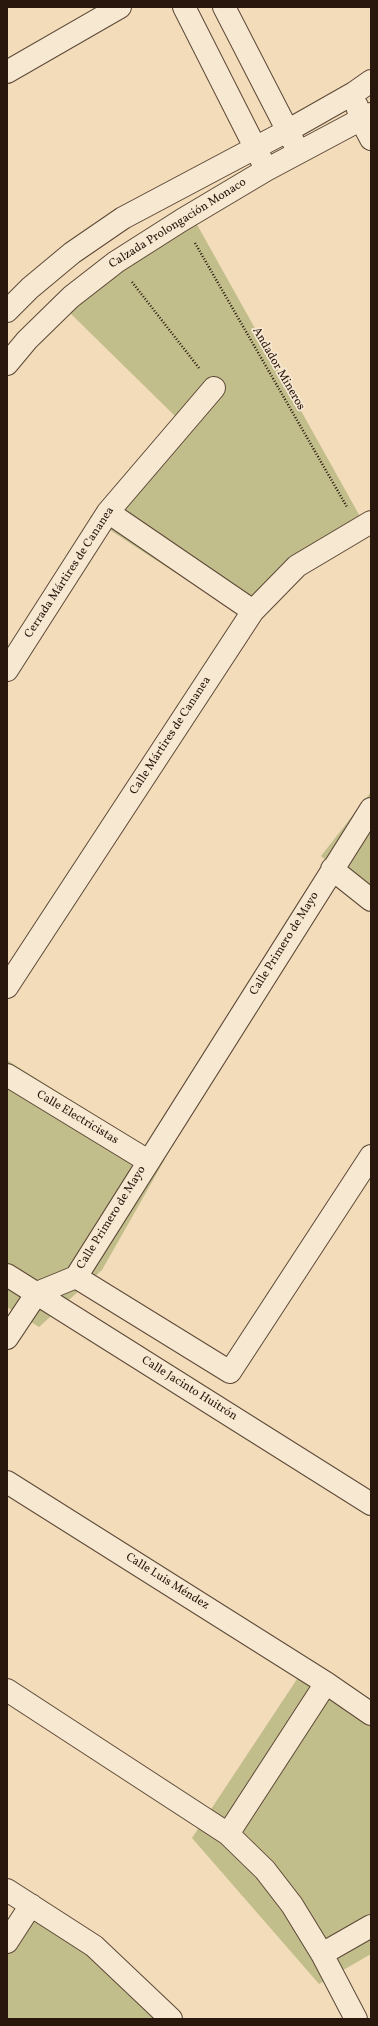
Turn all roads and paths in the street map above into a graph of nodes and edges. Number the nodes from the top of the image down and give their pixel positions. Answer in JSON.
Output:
{"nodes":[{"id":1,"x":120,"y":7,"type":"edge"},
{"id":2,"x":184,"y":7,"type":"edge"},
{"id":3,"x":224,"y":7,"type":"edge"},
{"id":4,"x":7,"y":72,"type":"edge"},
{"id":5,"x":362,"y":87,"type":"edge"},
{"id":6,"x":368,"y":124,"type":"edge"},
{"id":7,"x":287,"y":131,"type":"junction"},
{"id":8,"x":255,"y":148,"type":"junction"},
{"id":9,"x":300,"y":153,"type":"junction"},
{"id":10,"x":266,"y":170,"type":"junction"},
{"id":11,"x":182,"y":220,"type":"junction"},
{"id":12,"x":116,"y":262,"type":"junction"},
{"id":13,"x":7,"y":312,"type":"edge"},
{"id":14,"x":7,"y":364,"type":"edge"},
{"id":15,"x":214,"y":388,"type":"joint"},
{"id":16,"x":108,"y":512,"type":"junction"},
{"id":17,"x":365,"y":525,"type":"edge"},
{"id":18,"x":253,"y":611,"type":"junction"},
{"id":19,"x":7,"y":670,"type":"edge"},
{"id":20,"x":371,"y":809,"type":"edge"},
{"id":21,"x":332,"y":869,"type":"junction"},
{"id":22,"x":371,"y":900,"type":"edge"},
{"id":23,"x":7,"y":987,"type":"edge"},
{"id":24,"x":7,"y":1075,"type":"edge"},
{"id":25,"x":371,"y":1156,"type":"edge"},
{"id":26,"x":148,"y":1161,"type":"junction"},
{"id":27,"x":7,"y":1275,"type":"edge"},
{"id":28,"x":76,"y":1277,"type":"junction"},
{"id":29,"x":37,"y":1293,"type":"junction"},
{"id":30,"x":7,"y":1338,"type":"edge"},
{"id":31,"x":7,"y":1482,"type":"edge"},
{"id":32,"x":371,"y":1504,"type":"edge"},
{"id":33,"x":326,"y":1683,"type":"junction"},
{"id":34,"x":7,"y":1690,"type":"edge"},
{"id":35,"x":371,"y":1714,"type":"edge"},
{"id":36,"x":228,"y":1834,"type":"junction"},
{"id":37,"x":7,"y":1890,"type":"edge"},
{"id":38,"x":31,"y":1905,"type":"junction"},
{"id":39,"x":371,"y":1926,"type":"edge"},
{"id":40,"x":7,"y":1942,"type":"edge"},
{"id":41,"x":322,"y":1954,"type":"junction"},
{"id":42,"x":171,"y":2019,"type":"edge"},
{"id":43,"x":356,"y":2019,"type":"edge"}],
"edges":[{"from":1,"to":4,"type":"street"},
{"from":2,"to":8,"type":"street"},
{"from":3,"to":7,"type":"street"},
{"from":5,"to":6,"type":"street"},
{"from":5,"to":7,"type":"street"},
{"from":6,"to":9,"type":"street","name":"Calzada Prolongación Monaco"},
{"from":7,"to":8,"type":"street"},
{"from":7,"to":9,"type":"street"},
{"from":8,"to":10,"type":"street"},
{"from":8,"to":13,"type":"street"},
{"from":9,"to":10,"type":"street","name":"Calzada Prolongación Monaco"},
{"from":10,"to":11,"type":"street","name":"Calzada Prolongación Monaco"},
{"from":11,"to":12,"type":"street","name":"Calzada Prolongación Monaco"},
{"from":11,"to":17,"type":"path","name":"Andador Mineros"},
{"from":12,"to":14,"type":"street","name":"Calzada Prolongación Monaco"},
{"from":12,"to":15,"type":"path"},
{"from":15,"to":16,"type":"street","name":"Cerrada Mártires de Cananea"},
{"from":16,"to":18,"type":"street"},
{"from":16,"to":19,"type":"street","name":"Cerrada Mártires de Cananea"},
{"from":17,"to":18,"type":"street","name":"Calle Mártires de Cananea"},
{"from":18,"to":23,"type":"street","name":"Calle Mártires de Cananea"},
{"from":20,"to":21,"type":"street","name":"Calle Primero de Mayo"},
{"from":21,"to":22,"type":"street"},
{"from":21,"to":26,"type":"street","name":"Calle Primero de Mayo"},
{"from":24,"to":26,"type":"street","name":"Calle Electricistas"},
{"from":25,"to":28,"type":"street","name":"Calle Primero de Mayo"},
{"from":26,"to":28,"type":"street","name":"Calle Primero de Mayo"},
{"from":27,"to":29,"type":"street","name":"Calle Jacinto Huitrón"},
{"from":28,"to":29,"type":"street"},
{"from":29,"to":30,"type":"street"},
{"from":29,"to":32,"type":"street","name":"Calle Jacinto Huitrón"},
{"from":31,"to":33,"type":"street","name":"Calle Luis Méndez"},
{"from":33,"to":35,"type":"street","name":"Calle Luis Méndez"},
{"from":33,"to":36,"type":"street"},
{"from":34,"to":36,"type":"street"},
{"from":36,"to":41,"type":"street"},
{"from":37,"to":38,"type":"street"},
{"from":38,"to":40,"type":"street"},
{"from":38,"to":42,"type":"street"},
{"from":39,"to":41,"type":"street"},
{"from":41,"to":43,"type":"street"}]}
